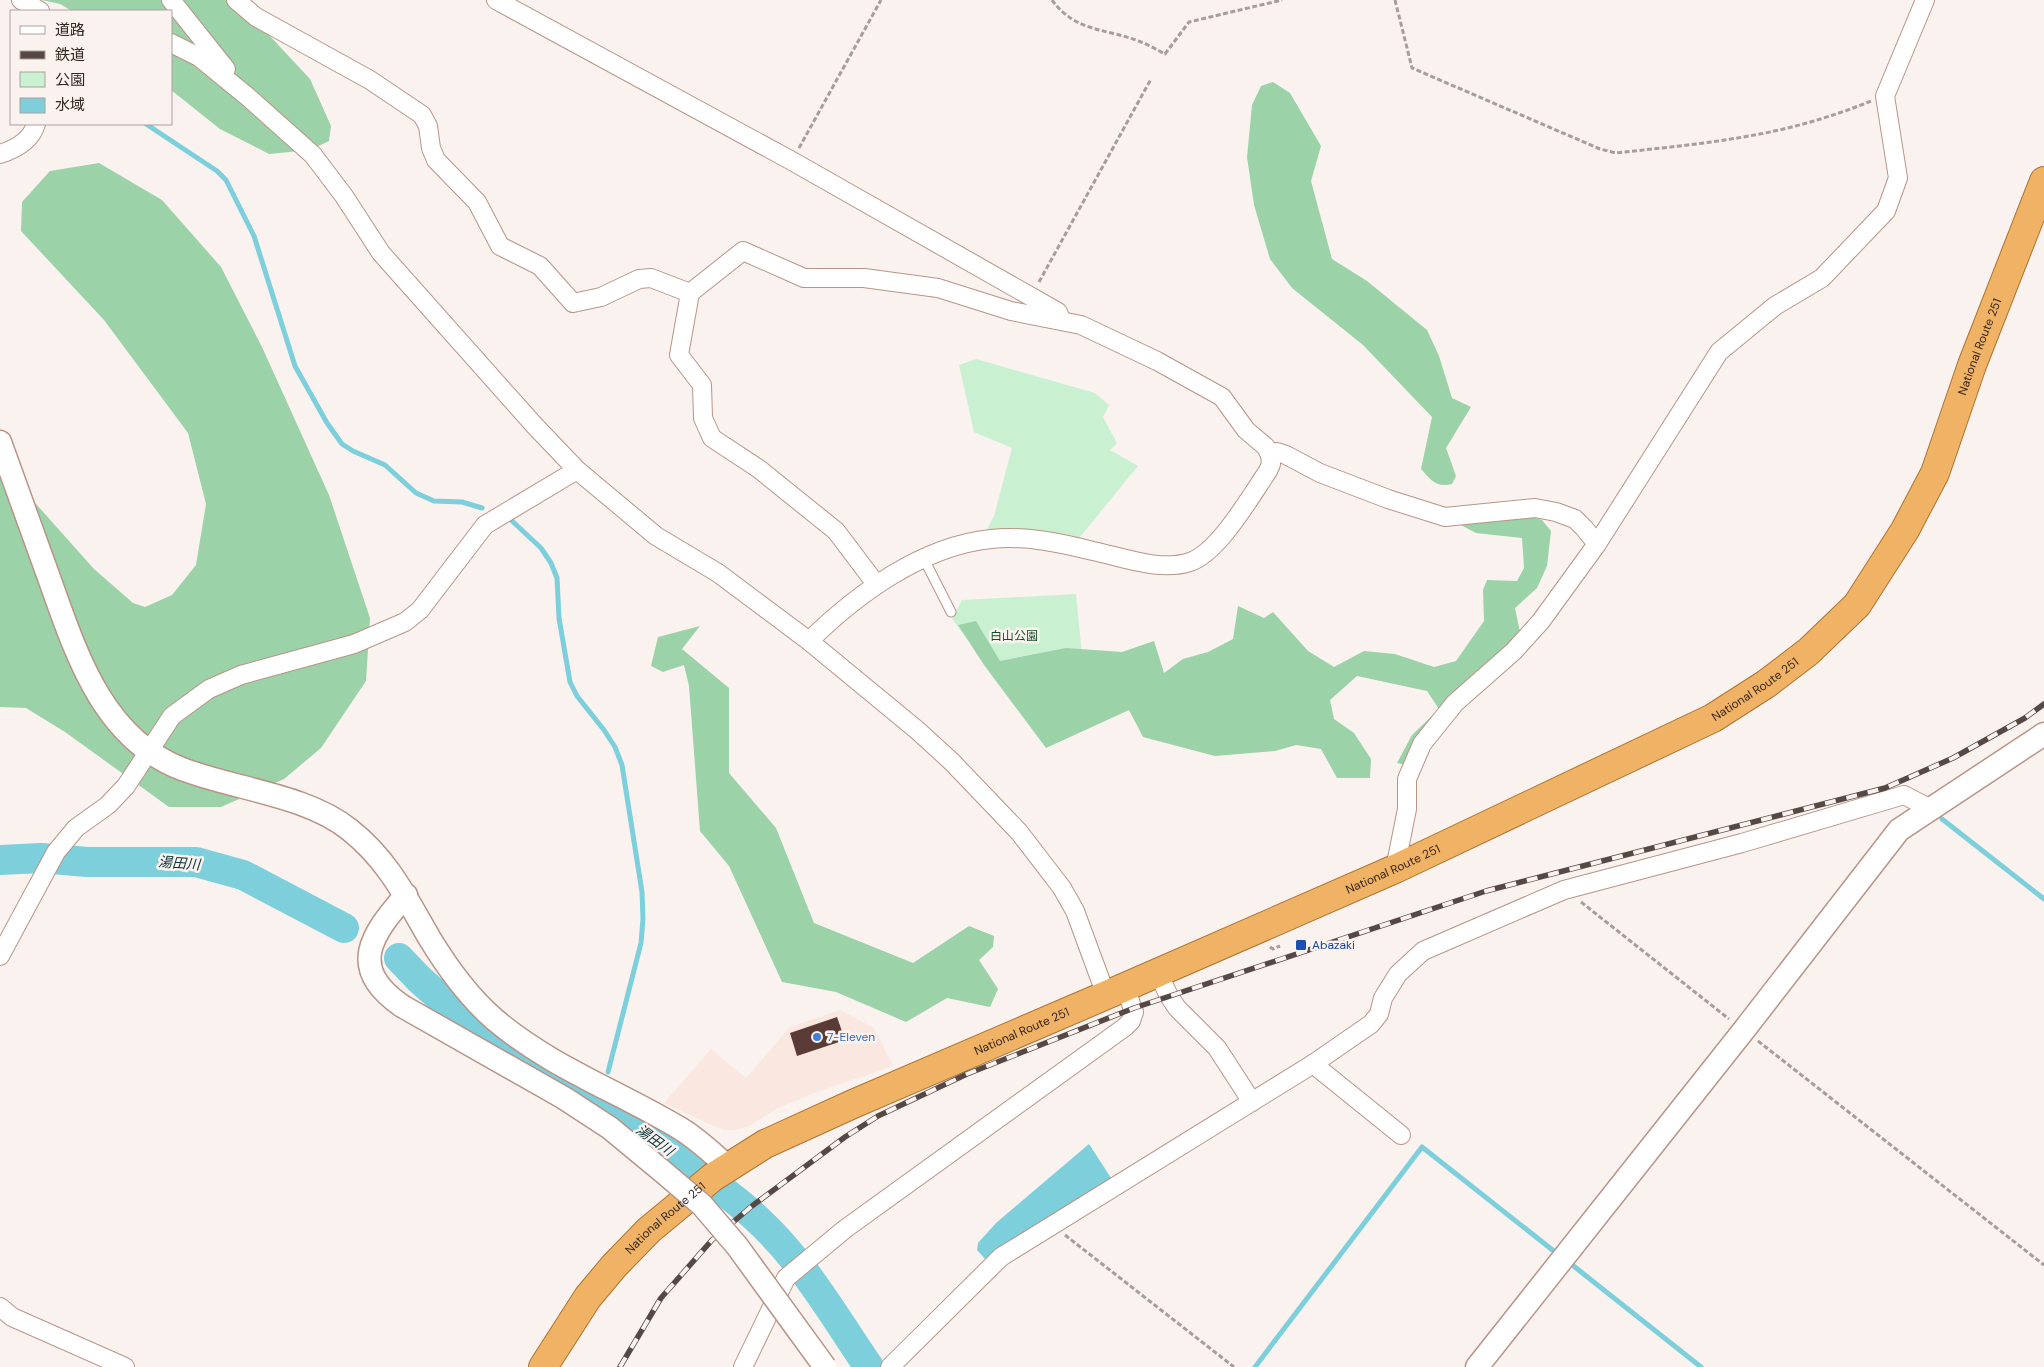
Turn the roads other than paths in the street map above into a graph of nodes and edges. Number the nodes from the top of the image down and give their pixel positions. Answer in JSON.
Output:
{"nodes":[{"id":1,"x":21,"y":0,"type":"edge"},
{"id":2,"x":171,"y":0,"type":"edge"},
{"id":3,"x":236,"y":0,"type":"edge"},
{"id":4,"x":496,"y":0,"type":"edge"},
{"id":5,"x":1924,"y":0,"type":"edge"},
{"id":6,"x":38,"y":10,"type":"edge"},
{"id":7,"x":172,"y":44,"type":"edge"},
{"id":8,"x":248,"y":97,"type":"junction"},
{"id":9,"x":36,"y":125,"type":"edge"},
{"id":10,"x":0,"y":154,"type":"edge"},
{"id":11,"x":2044,"y":181,"type":"edge"},
{"id":12,"x":690,"y":293,"type":"junction"},
{"id":13,"x":1062,"y":321,"type":"junction"},
{"id":14,"x":0,"y":442,"type":"edge"},
{"id":15,"x":1270,"y":455,"type":"junction"},
{"id":16,"x":577,"y":470,"type":"junction"},
{"id":17,"x":1597,"y":544,"type":"junction"},
{"id":18,"x":924,"y":559,"type":"junction"},
{"id":19,"x":876,"y":584,"type":"junction"},
{"id":20,"x":951,"y":612,"type":"dead end"},
{"id":21,"x":809,"y":641,"type":"junction"},
{"id":22,"x":2044,"y":734,"type":"edge"},
{"id":23,"x":149,"y":752,"type":"junction"},
{"id":24,"x":1929,"y":808,"type":"junction"},
{"id":25,"x":1395,"y":868,"type":"junction"},
{"id":26,"x":406,"y":895,"type":"junction"},
{"id":27,"x":0,"y":956,"type":"edge"},
{"id":28,"x":1158,"y":973,"type":"junction"},
{"id":29,"x":1116,"y":991,"type":"junction"},
{"id":30,"x":1313,"y":1064,"type":"junction"},
{"id":31,"x":1252,"y":1102,"type":"junction"},
{"id":32,"x":1401,"y":1135,"type":"dead end"},
{"id":33,"x":712,"y":1179,"type":"junction"},
{"id":34,"x":783,"y":1283,"type":"junction"},
{"id":35,"x":0,"y":1307,"type":"edge"},
{"id":36,"x":892,"y":1366,"type":"edge"},
{"id":37,"x":125,"y":1367,"type":"edge"},
{"id":38,"x":543,"y":1367,"type":"edge"},
{"id":39,"x":743,"y":1367,"type":"edge"},
{"id":40,"x":825,"y":1367,"type":"edge"},
{"id":41,"x":837,"y":1367,"type":"edge"},
{"id":42,"x":1477,"y":1367,"type":"edge"}],
"edges":[{"from":1,"to":6,"type":"street"},
{"from":2,"to":8,"type":"street"},
{"from":3,"to":12,"type":"street"},
{"from":4,"to":13,"type":"street"},
{"from":5,"to":17,"type":"street"},
{"from":7,"to":8,"type":"street"},
{"from":8,"to":16,"type":"street"},
{"from":9,"to":10,"type":"street"},
{"from":11,"to":25,"type":"highway","name":"National Route 251"},
{"from":12,"to":13,"type":"street"},
{"from":12,"to":19,"type":"street"},
{"from":13,"to":15,"type":"street"},
{"from":14,"to":23,"type":"street"},
{"from":15,"to":17,"type":"street"},
{"from":15,"to":18,"type":"street"},
{"from":16,"to":21,"type":"street"},
{"from":16,"to":23,"type":"street"},
{"from":17,"to":25,"type":"street"},
{"from":18,"to":19,"type":"street"},
{"from":18,"to":20,"type":"lane"},
{"from":19,"to":21,"type":"street"},
{"from":21,"to":29,"type":"street"},
{"from":22,"to":24,"type":"street"},
{"from":23,"to":26,"type":"street"},
{"from":23,"to":27,"type":"street"},
{"from":24,"to":30,"type":"street"},
{"from":24,"to":42,"type":"street"},
{"from":25,"to":28,"type":"highway","name":"National Route 251"},
{"from":26,"to":33,"type":"street"},
{"from":26,"to":40,"type":"street","bridge":true},
{"from":28,"to":29,"type":"highway","name":"National Route 251"},
{"from":28,"to":31,"type":"street"},
{"from":29,"to":33,"type":"highway","name":"National Route 251"},
{"from":29,"to":34,"type":"street"},
{"from":30,"to":31,"type":"street"},
{"from":30,"to":32,"type":"street"},
{"from":31,"to":36,"type":"street"},
{"from":33,"to":38,"type":"highway","name":"National Route 251"},
{"from":34,"to":39,"type":"street"},
{"from":34,"to":41,"type":"street"},
{"from":35,"to":37,"type":"street"}]}
